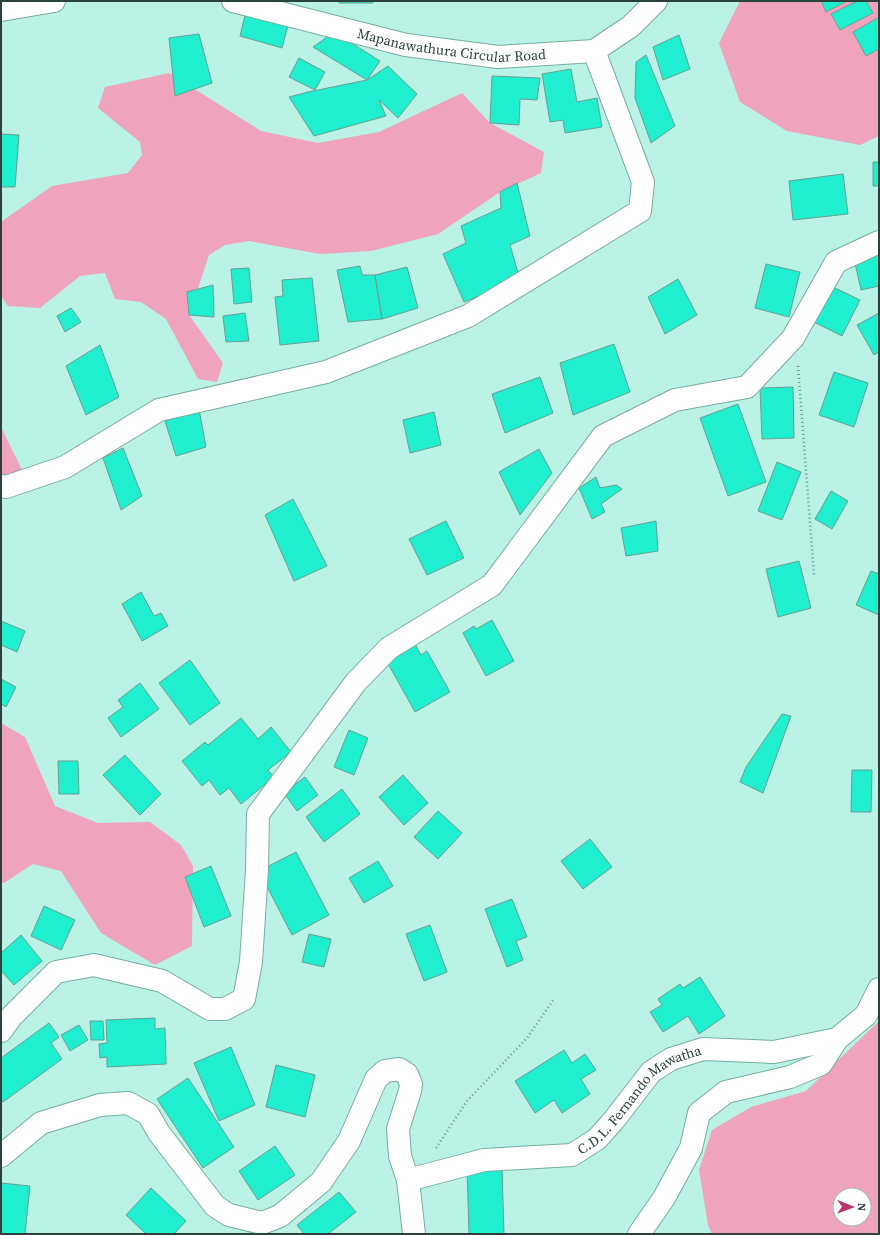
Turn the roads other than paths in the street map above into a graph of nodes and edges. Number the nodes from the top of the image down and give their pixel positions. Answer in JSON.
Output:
{"nodes":[{"id":1,"x":54,"y":1,"type":"edge"},
{"id":2,"x":233,"y":1,"type":"edge"},
{"id":3,"x":656,"y":1,"type":"edge"},
{"id":4,"x":1,"y":10,"type":"edge"},
{"id":5,"x":594,"y":51,"type":"junction"},
{"id":6,"x":879,"y":242,"type":"edge"},
{"id":7,"x":1,"y":486,"type":"edge"},
{"id":8,"x":879,"y":989,"type":"edge"},
{"id":9,"x":1,"y":1031,"type":"edge"},
{"id":10,"x":837,"y":1039,"type":"junction"},
{"id":11,"x":1,"y":1156,"type":"edge"},
{"id":12,"x":408,"y":1180,"type":"junction"},
{"id":13,"x":414,"y":1234,"type":"edge"},
{"id":14,"x":639,"y":1234,"type":"edge"}],
"edges":[{"from":1,"to":4,"type":"street"},
{"from":2,"to":5,"type":"street","name":"Mapanawathura Circular Road"},
{"from":3,"to":5,"type":"street"},
{"from":5,"to":7,"type":"street"},
{"from":6,"to":9,"type":"street"},
{"from":8,"to":10,"type":"street","name":"C.D.L. Fernando Mawatha"},
{"from":10,"to":12,"type":"street","name":"C.D.L. Fernando Mawatha"},
{"from":10,"to":14,"type":"street"},
{"from":11,"to":12,"type":"street"},
{"from":12,"to":13,"type":"street"}]}
